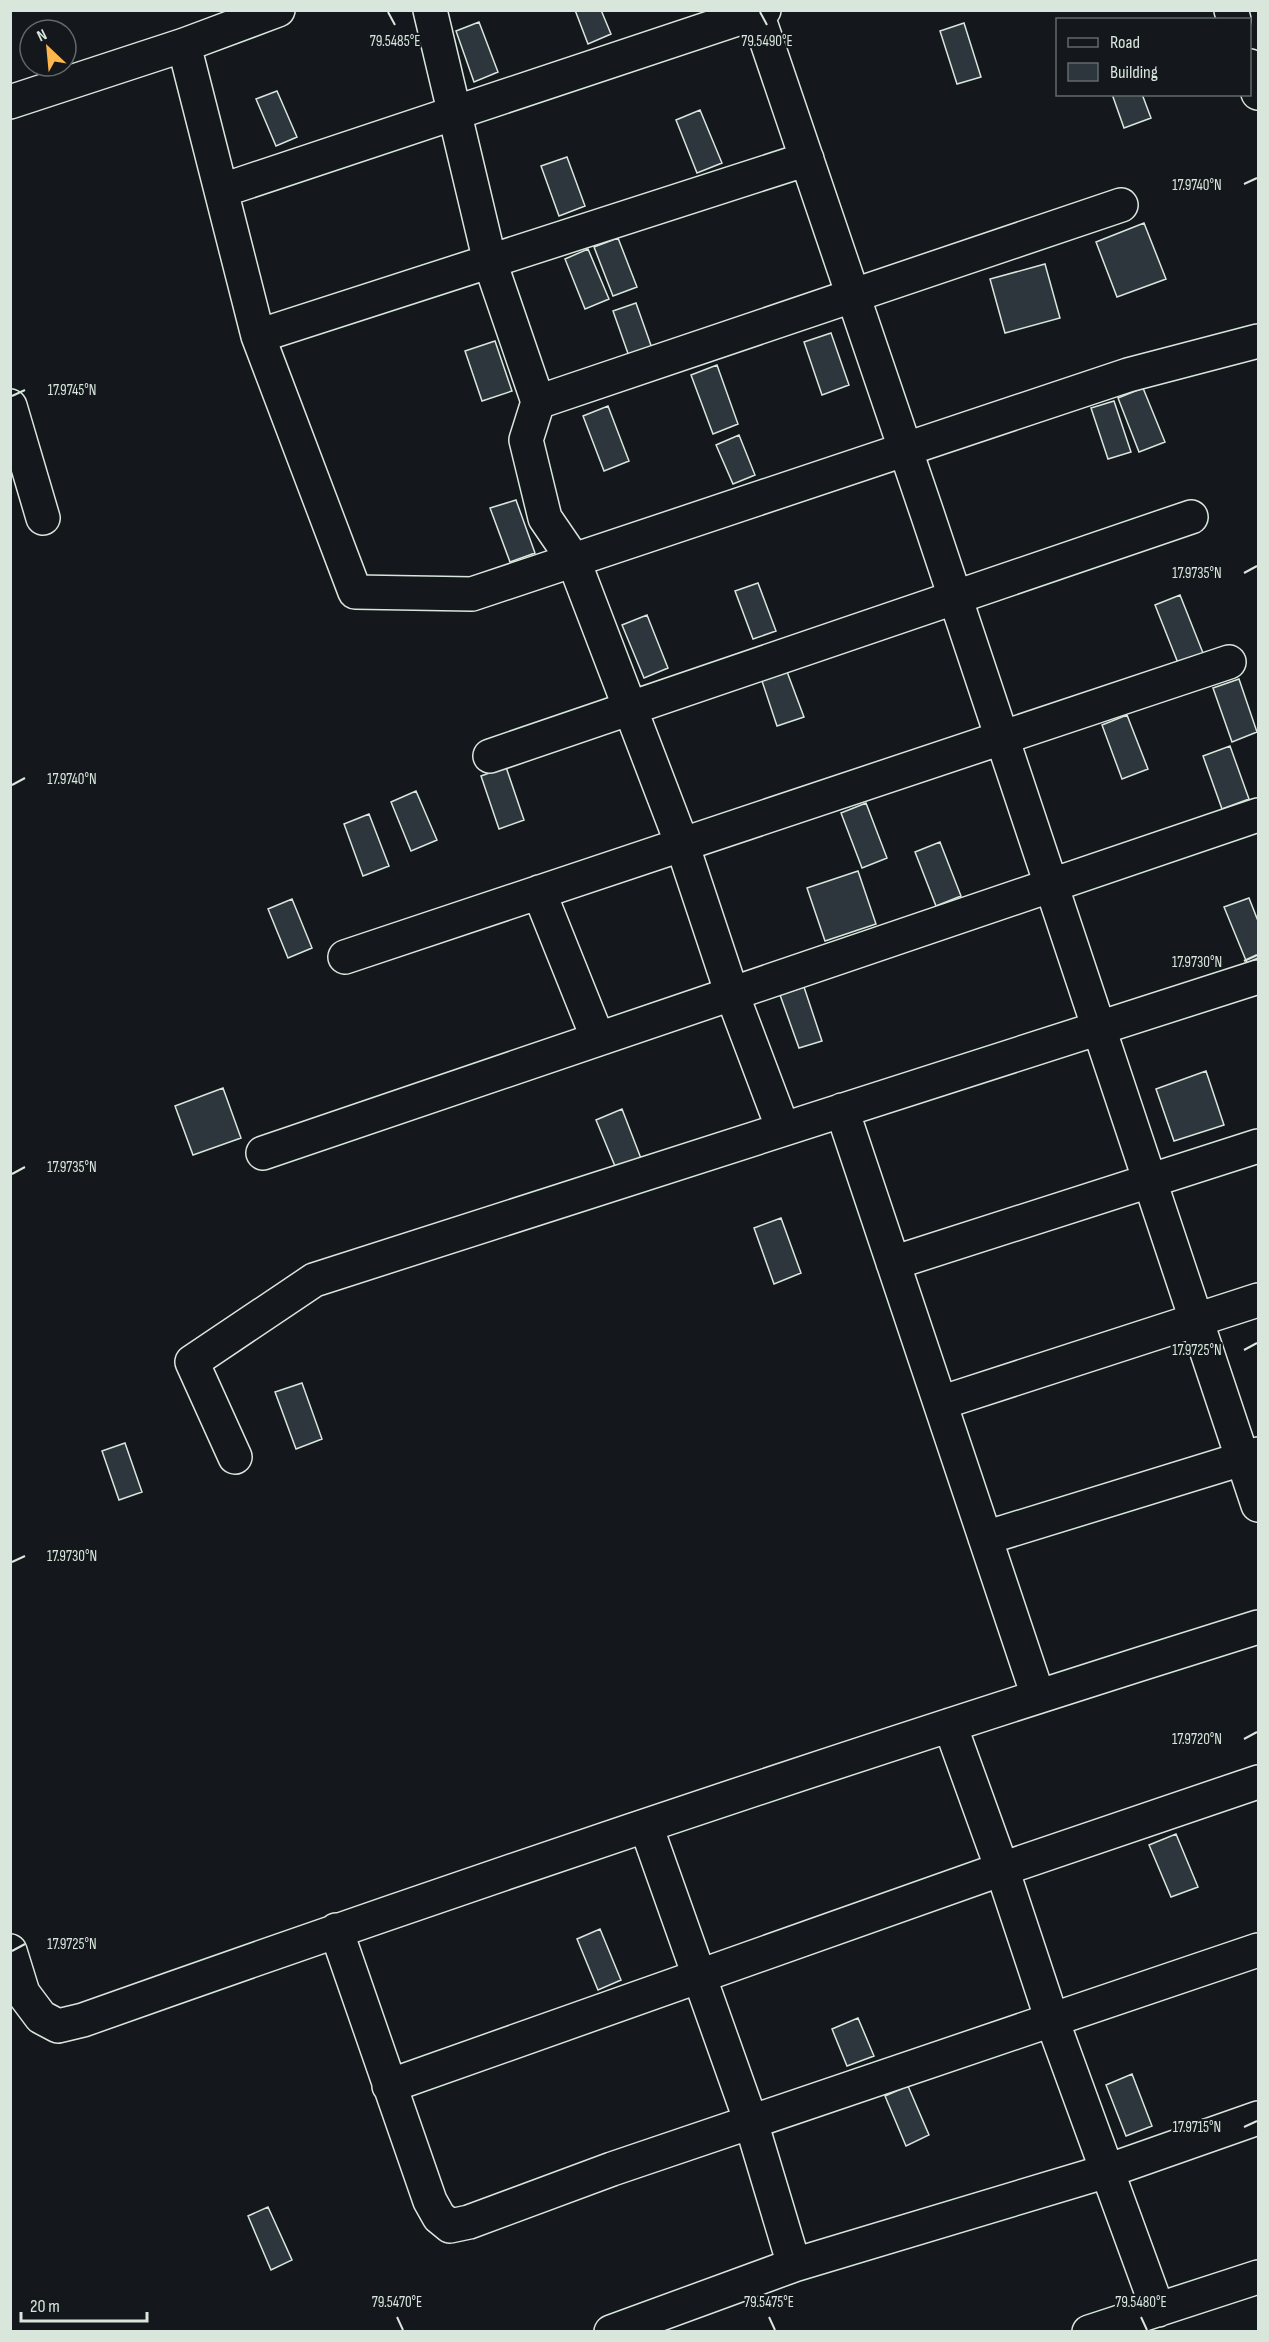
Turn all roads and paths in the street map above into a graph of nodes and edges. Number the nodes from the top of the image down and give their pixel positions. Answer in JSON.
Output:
{"nodes":[{"id":1,"x":278,"y":10,"type":"edge"},
{"id":2,"x":430,"y":10,"type":"edge"},
{"id":3,"x":759,"y":11,"type":"edge"},
{"id":4,"x":184,"y":45,"type":"junction"},
{"id":5,"x":1251,"y":69,"type":"edge"},
{"id":6,"x":1258,"y":93,"type":"edge"},
{"id":7,"x":10,"y":102,"type":"edge"},
{"id":8,"x":454,"y":114,"type":"junction"},
{"id":9,"x":807,"y":159,"type":"junction"},
{"id":10,"x":238,"y":185,"type":"dead end"},
{"id":11,"x":1121,"y":205,"type":"dead end"},
{"id":12,"x":490,"y":262,"type":"junction"},
{"id":13,"x":853,"y":295,"type":"junction"},
{"id":14,"x":258,"y":336,"type":"junction"},
{"id":15,"x":1258,"y":341,"type":"edge"},
{"id":16,"x":538,"y":402,"type":"junction"},
{"id":17,"x":10,"y":406,"type":"edge"},
{"id":18,"x":905,"y":448,"type":"junction"},
{"id":19,"x":1191,"y":517,"type":"dead end"},
{"id":20,"x":43,"y":518,"type":"dead end"},
{"id":21,"x":573,"y":559,"type":"junction"},
{"id":22,"x":955,"y":597,"type":"junction"},
{"id":23,"x":1229,"y":662,"type":"dead end"},
{"id":24,"x":630,"y":707,"type":"junction"},
{"id":25,"x":1002,"y":738,"type":"junction"},
{"id":26,"x":490,"y":756,"type":"dead end"},
{"id":27,"x":1258,"y":815,"type":"edge"},
{"id":28,"x":682,"y":844,"type":"junction"},
{"id":29,"x":1052,"y":886,"type":"junction"},
{"id":30,"x":539,"y":892,"type":"junction"},
{"id":31,"x":345,"y":957,"type":"dead end"},
{"id":32,"x":1258,"y":976,"type":"edge"},
{"id":33,"x":732,"y":994,"type":"junction"},
{"id":34,"x":1099,"y":1028,"type":"junction"},
{"id":35,"x":598,"y":1039,"type":"junction"},
{"id":36,"x":842,"y":1110,"type":"junction"},
{"id":37,"x":783,"y":1129,"type":"junction"},
{"id":38,"x":1258,"y":1146,"type":"edge"},
{"id":39,"x":263,"y":1153,"type":"dead end"},
{"id":40,"x":1150,"y":1180,"type":"junction"},
{"id":41,"x":893,"y":1263,"type":"junction"},
{"id":42,"x":1258,"y":1300,"type":"edge"},
{"id":43,"x":1197,"y":1320,"type":"junction"},
{"id":44,"x":940,"y":1403,"type":"junction"},
{"id":45,"x":1251,"y":1456,"type":"edge"},
{"id":46,"x":235,"y":1457,"type":"dead end"},
{"id":47,"x":1258,"y":1505,"type":"edge"},
{"id":48,"x":985,"y":1538,"type":"junction"},
{"id":49,"x":1258,"y":1627,"type":"edge"},
{"id":50,"x":1038,"y":1696,"type":"junction"},
{"id":51,"x":950,"y":1725,"type":"junction"},
{"id":52,"x":1258,"y":1782,"type":"edge"},
{"id":53,"x":646,"y":1826,"type":"junction"},
{"id":54,"x":1002,"y":1869,"type":"junction"},
{"id":55,"x":336,"y":1930,"type":"junction"},
{"id":56,"x":1258,"y":1950,"type":"edge"},
{"id":57,"x":10,"y":1951,"type":"edge"},
{"id":58,"x":700,"y":1976,"type":"junction"},
{"id":59,"x":1052,"y":2020,"type":"junction"},
{"id":60,"x":389,"y":2086,"type":"junction"},
{"id":61,"x":1258,"y":2118,"type":"edge"},
{"id":62,"x":751,"y":2122,"type":"junction"},
{"id":63,"x":1107,"y":2171,"type":"junction"},
{"id":64,"x":794,"y":2265,"type":"junction"},
{"id":65,"x":1258,"y":2277,"type":"edge"},
{"id":66,"x":1158,"y":2310,"type":"junction"},
{"id":67,"x":611,"y":2331,"type":"edge"},
{"id":68,"x":1089,"y":2331,"type":"edge"}],
"edges":[{"from":1,"to":4,"type":"street"},
{"from":2,"to":8,"type":"street"},
{"from":3,"to":8,"type":"street"},
{"from":3,"to":9,"type":"street"},
{"from":4,"to":7,"type":"street"},
{"from":4,"to":14,"type":"street"},
{"from":5,"to":6,"type":"street"},
{"from":8,"to":10,"type":"street"},
{"from":8,"to":12,"type":"street"},
{"from":9,"to":12,"type":"street"},
{"from":9,"to":13,"type":"street"},
{"from":11,"to":13,"type":"street"},
{"from":12,"to":14,"type":"street"},
{"from":12,"to":16,"type":"street"},
{"from":13,"to":16,"type":"street"},
{"from":13,"to":18,"type":"street"},
{"from":14,"to":21,"type":"street"},
{"from":15,"to":18,"type":"street"},
{"from":16,"to":21,"type":"street"},
{"from":17,"to":20,"type":"street"},
{"from":18,"to":21,"type":"street"},
{"from":18,"to":22,"type":"street"},
{"from":19,"to":22,"type":"street"},
{"from":21,"to":24,"type":"street"},
{"from":22,"to":24,"type":"street"},
{"from":22,"to":25,"type":"street"},
{"from":23,"to":25,"type":"street"},
{"from":24,"to":26,"type":"street"},
{"from":24,"to":28,"type":"street"},
{"from":25,"to":28,"type":"street"},
{"from":25,"to":29,"type":"street"},
{"from":27,"to":29,"type":"street"},
{"from":28,"to":30,"type":"street"},
{"from":28,"to":33,"type":"street"},
{"from":29,"to":33,"type":"street"},
{"from":29,"to":34,"type":"street"},
{"from":30,"to":31,"type":"street"},
{"from":30,"to":35,"type":"street"},
{"from":32,"to":34,"type":"street"},
{"from":33,"to":35,"type":"street"},
{"from":33,"to":37,"type":"street"},
{"from":34,"to":36,"type":"street"},
{"from":34,"to":40,"type":"street"},
{"from":35,"to":39,"type":"street"},
{"from":36,"to":37,"type":"street"},
{"from":36,"to":41,"type":"street"},
{"from":37,"to":46,"type":"street"},
{"from":38,"to":40,"type":"street"},
{"from":40,"to":41,"type":"street"},
{"from":40,"to":43,"type":"street"},
{"from":41,"to":44,"type":"street"},
{"from":42,"to":43,"type":"street"},
{"from":43,"to":44,"type":"street"},
{"from":43,"to":45,"type":"street"},
{"from":44,"to":48,"type":"street"},
{"from":45,"to":47,"type":"street"},
{"from":45,"to":48,"type":"street"},
{"from":48,"to":50,"type":"street"},
{"from":49,"to":50,"type":"street"},
{"from":50,"to":51,"type":"street"},
{"from":51,"to":53,"type":"street"},
{"from":51,"to":54,"type":"street"},
{"from":52,"to":54,"type":"street"},
{"from":53,"to":55,"type":"street"},
{"from":53,"to":58,"type":"street"},
{"from":54,"to":58,"type":"street"},
{"from":54,"to":59,"type":"street"},
{"from":55,"to":57,"type":"street"},
{"from":55,"to":60,"type":"street"},
{"from":56,"to":59,"type":"street"},
{"from":58,"to":60,"type":"street"},
{"from":58,"to":62,"type":"street"},
{"from":59,"to":62,"type":"street"},
{"from":59,"to":63,"type":"street"},
{"from":60,"to":62,"type":"street"},
{"from":61,"to":63,"type":"street"},
{"from":62,"to":64,"type":"street"},
{"from":63,"to":64,"type":"street"},
{"from":63,"to":66,"type":"street"},
{"from":64,"to":67,"type":"street"},
{"from":65,"to":66,"type":"street"},
{"from":66,"to":68,"type":"street"}]}
